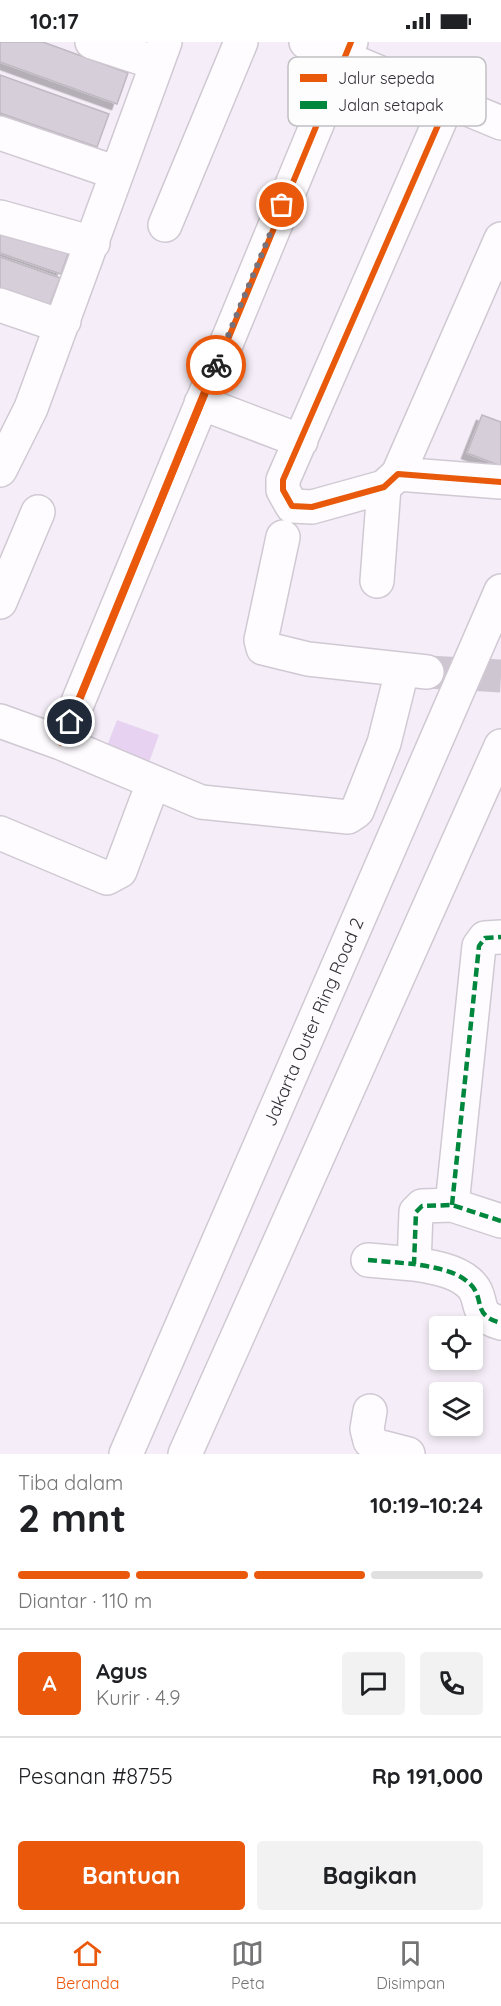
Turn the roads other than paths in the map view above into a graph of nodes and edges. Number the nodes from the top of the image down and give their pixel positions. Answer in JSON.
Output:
{"nodes":[{"id":1,"x":92,"y":42,"type":"edge"},
{"id":2,"x":241,"y":42,"type":"edge"},
{"id":3,"x":306,"y":42,"type":"edge"},
{"id":4,"x":347,"y":51,"type":"edge"},
{"id":5,"x":160,"y":52,"type":"edge"},
{"id":6,"x":486,"y":116,"type":"edge"},
{"id":7,"x":501,"y":123,"type":"edge"},
{"id":8,"x":316,"y":126,"type":"edge"},
{"id":9,"x":439,"y":126,"type":"edge"},
{"id":10,"x":0,"y":133,"type":"edge"},
{"id":11,"x":117,"y":173,"type":"junction"},
{"id":12,"x":0,"y":217,"type":"edge"},
{"id":13,"x":165,"y":225,"type":"dead end"},
{"id":14,"x":93,"y":243,"type":"junction"},
{"id":15,"x":500,"y":246,"type":"edge"},
{"id":16,"x":0,"y":305,"type":"edge"},
{"id":17,"x":64,"y":321,"type":"junction"},
{"id":18,"x":201,"y":403,"type":"junction"},
{"id":19,"x":301,"y":441,"type":"junction"},
{"id":20,"x":0,"y":470,"type":"edge"},
{"id":21,"x":391,"y":481,"type":"junction"},
{"id":22,"x":501,"y":482,"type":"edge"},
{"id":23,"x":38,"y":512,"type":"dead end"},
{"id":24,"x":283,"y":537,"type":"dead end"},
{"id":25,"x":376,"y":580,"type":"dead end"},
{"id":26,"x":501,"y":591,"type":"edge"},
{"id":27,"x":0,"y":602,"type":"edge"},
{"id":28,"x":0,"y":721,"type":"edge"},
{"id":29,"x":61,"y":743,"type":"junction"},
{"id":30,"x":501,"y":746,"type":"edge"},
{"id":31,"x":153,"y":783,"type":"junction"},
{"id":32,"x":0,"y":833,"type":"edge"},
{"id":33,"x":501,"y":937,"type":"edge"},
{"id":34,"x":452,"y":1205,"type":"junction"},
{"id":35,"x":501,"y":1221,"type":"edge"},
{"id":36,"x":368,"y":1260,"type":"dead end"},
{"id":37,"x":414,"y":1264,"type":"junction"},
{"id":38,"x":494,"y":1321,"type":"edge"},
{"id":39,"x":370,"y":1411,"type":"dead end"},
{"id":40,"x":126,"y":1454,"type":"edge"},
{"id":41,"x":185,"y":1454,"type":"edge"},
{"id":42,"x":408,"y":1454,"type":"edge"}],
"edges":[{"from":1,"to":5,"type":"main road"},
{"from":2,"to":13,"type":"main road"},
{"from":3,"to":4,"type":"main road"},
{"from":5,"to":11,"type":"main road"},
{"from":6,"to":7,"type":"main road"},
{"from":8,"to":18,"type":"main road"},
{"from":9,"to":19,"type":"main road"},
{"from":10,"to":11,"type":"main road"},
{"from":11,"to":14,"type":"main road"},
{"from":12,"to":14,"type":"main road"},
{"from":14,"to":17,"type":"main road"},
{"from":15,"to":21,"type":"main road"},
{"from":16,"to":17,"type":"main road"},
{"from":17,"to":20,"type":"main road"},
{"from":18,"to":19,"type":"main road"},
{"from":18,"to":29,"type":"main road"},
{"from":19,"to":21,"type":"main road"},
{"from":21,"to":22,"type":"main road"},
{"from":21,"to":25,"type":"main road"},
{"from":23,"to":27,"type":"main road"},
{"from":24,"to":31,"type":"main road"},
{"from":26,"to":40,"type":"main road","name":"Jakarta Outer Ring Road 2"},
{"from":28,"to":29,"type":"main road"},
{"from":29,"to":31,"type":"main road"},
{"from":30,"to":41,"type":"main road"},
{"from":31,"to":32,"type":"main road"},
{"from":33,"to":34,"type":"main road"},
{"from":34,"to":35,"type":"main road"},
{"from":34,"to":37,"type":"main road"},
{"from":36,"to":37,"type":"main road"},
{"from":37,"to":38,"type":"main road"},
{"from":39,"to":42,"type":"main road"}]}
